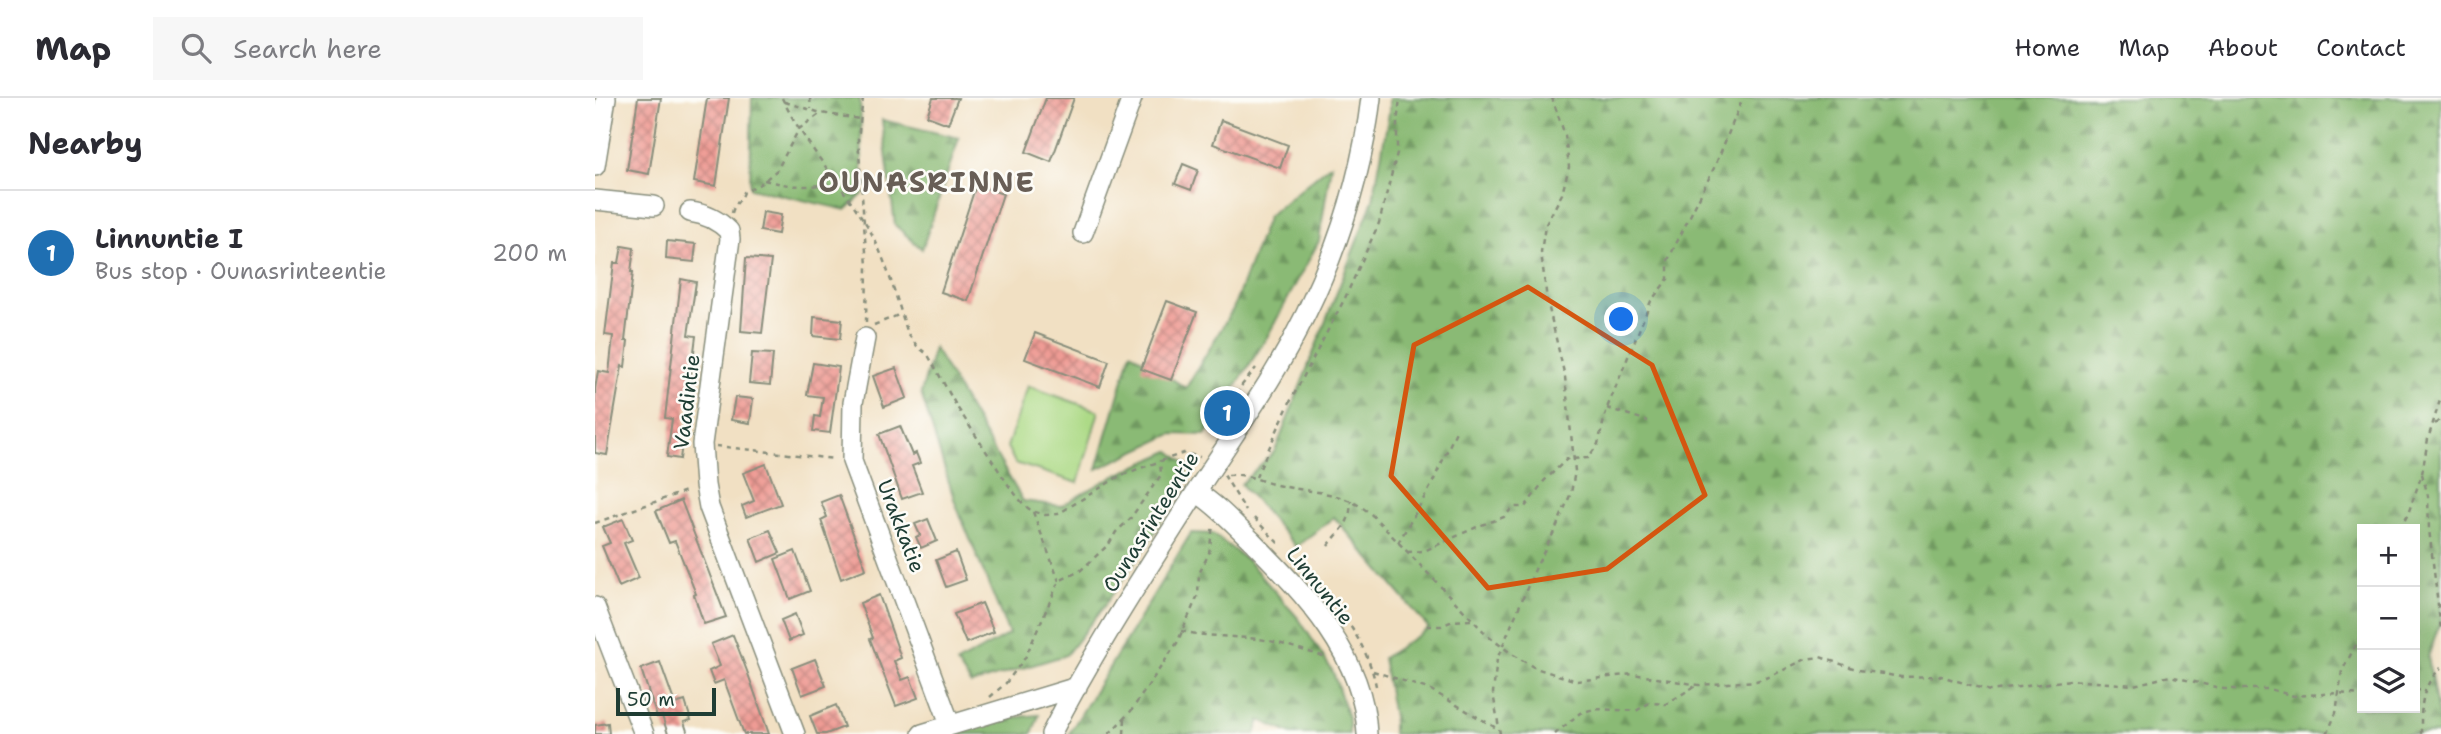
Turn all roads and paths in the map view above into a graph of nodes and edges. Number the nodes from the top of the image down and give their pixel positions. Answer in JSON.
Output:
{"nodes":[{"id":1,"x":606,"y":98,"type":"edge"},
{"id":2,"x":810,"y":98,"type":"edge"},
{"id":3,"x":863,"y":98,"type":"edge"},
{"id":4,"x":1132,"y":98,"type":"edge"},
{"id":5,"x":1371,"y":98,"type":"edge"},
{"id":6,"x":1400,"y":98,"type":"edge"},
{"id":7,"x":1552,"y":98,"type":"edge"},
{"id":8,"x":1743,"y":98,"type":"edge"},
{"id":9,"x":783,"y":100,"type":"edge"},
{"id":10,"x":811,"y":109,"type":"junction"},
{"id":11,"x":821,"y":113,"type":"junction"},
{"id":12,"x":860,"y":119,"type":"junction"},
{"id":13,"x":799,"y":129,"type":"junction"},
{"id":14,"x":595,"y":166,"type":"edge"},
{"id":15,"x":764,"y":180,"type":"junction"},
{"id":16,"x":835,"y":181,"type":"junction"},
{"id":17,"x":595,"y":200,"type":"edge"},
{"id":18,"x":653,"y":206,"type":"dead end"},
{"id":19,"x":691,"y":212,"type":"dead end"},
{"id":20,"x":865,"y":221,"type":"junction"},
{"id":21,"x":729,"y":230,"type":"junction"},
{"id":22,"x":1083,"y":233,"type":"dead end"},
{"id":23,"x":902,"y":314,"type":"junction"},
{"id":24,"x":865,"y":334,"type":"junction"},
{"id":25,"x":1258,"y":366,"type":"dead end"},
{"id":26,"x":2441,"y":397,"type":"edge"},
{"id":27,"x":1607,"y":408,"type":"junction"},
{"id":28,"x":2441,"y":419,"type":"edge"},
{"id":29,"x":1649,"y":421,"type":"dead end"},
{"id":30,"x":1220,"y":424,"type":"dead end"},
{"id":31,"x":2434,"y":424,"type":"junction"},
{"id":32,"x":1457,"y":429,"type":"dead end"},
{"id":33,"x":702,"y":444,"type":"junction"},
{"id":34,"x":1202,"y":457,"type":"dead end"},
{"id":35,"x":1575,"y":458,"type":"junction"},
{"id":36,"x":1160,"y":460,"type":"junction"},
{"id":37,"x":852,"y":461,"type":"junction"},
{"id":38,"x":2422,"y":474,"type":"junction"},
{"id":39,"x":1224,"y":476,"type":"dead end"},
{"id":40,"x":1255,"y":478,"type":"junction"},
{"id":41,"x":705,"y":485,"type":"junction"},
{"id":42,"x":1196,"y":492,"type":"junction"},
{"id":43,"x":1351,"y":500,"type":"junction"},
{"id":44,"x":1219,"y":509,"type":"junction"},
{"id":45,"x":1032,"y":511,"type":"junction"},
{"id":46,"x":595,"y":523,"type":"edge"},
{"id":47,"x":2403,"y":524,"type":"edge"},
{"id":48,"x":1398,"y":543,"type":"junction"},
{"id":49,"x":1328,"y":546,"type":"dead end"},
{"id":50,"x":1407,"y":552,"type":"junction"},
{"id":51,"x":1059,"y":581,"type":"junction"},
{"id":52,"x":595,"y":607,"type":"edge"},
{"id":53,"x":1472,"y":620,"type":"junction"},
{"id":54,"x":1427,"y":626,"type":"dead end"},
{"id":55,"x":2441,"y":630,"type":"edge"},
{"id":56,"x":1181,"y":631,"type":"junction"},
{"id":57,"x":2357,"y":643,"type":"edge"},
{"id":58,"x":1502,"y":646,"type":"junction"},
{"id":59,"x":1346,"y":658,"type":"junction"},
{"id":60,"x":2441,"y":668,"type":"edge"},
{"id":61,"x":1373,"y":671,"type":"dead end"},
{"id":62,"x":1699,"y":685,"type":"junction"},
{"id":63,"x":1077,"y":687,"type":"junction"},
{"id":64,"x":2425,"y":689,"type":"junction"},
{"id":65,"x":2420,"y":690,"type":"edge"},
{"id":66,"x":2338,"y":693,"type":"junction"},
{"id":67,"x":2357,"y":695,"type":"edge"},
{"id":68,"x":971,"y":718,"type":"junction"},
{"id":69,"x":1125,"y":719,"type":"junction"},
{"id":70,"x":950,"y":724,"type":"junction"},
{"id":71,"x":1499,"y":729,"type":"junction"},
{"id":72,"x":644,"y":734,"type":"edge"},
{"id":73,"x":795,"y":734,"type":"edge"},
{"id":74,"x":922,"y":734,"type":"edge"},
{"id":75,"x":1051,"y":734,"type":"edge"},
{"id":76,"x":1109,"y":734,"type":"edge"},
{"id":77,"x":1124,"y":734,"type":"edge"},
{"id":78,"x":1367,"y":734,"type":"edge"},
{"id":79,"x":1500,"y":734,"type":"edge"},
{"id":80,"x":1555,"y":734,"type":"edge"},
{"id":81,"x":2327,"y":734,"type":"edge"},
{"id":82,"x":2421,"y":734,"type":"edge"}],
"edges":[{"from":1,"to":14,"type":"street"},
{"from":2,"to":10,"type":"path"},
{"from":3,"to":12,"type":"path"},
{"from":4,"to":22,"type":"street"},
{"from":5,"to":42,"type":"street","name":"Ounasrinteentie"},
{"from":6,"to":40,"type":"path"},
{"from":7,"to":35,"type":"path"},
{"from":8,"to":27,"type":"path"},
{"from":9,"to":10,"type":"path"},
{"from":9,"to":13,"type":"path"},
{"from":10,"to":11,"type":"path"},
{"from":11,"to":12,"type":"path"},
{"from":11,"to":13,"type":"path"},
{"from":12,"to":20,"type":"path"},
{"from":13,"to":15,"type":"path"},
{"from":13,"to":16,"type":"path"},
{"from":15,"to":16,"type":"path"},
{"from":15,"to":21,"type":"path"},
{"from":16,"to":20,"type":"path"},
{"from":17,"to":18,"type":"street"},
{"from":19,"to":21,"type":"street"},
{"from":20,"to":23,"type":"path"},
{"from":20,"to":24,"type":"path"},
{"from":21,"to":33,"type":"street","name":"Vaadintie"},
{"from":23,"to":24,"type":"path"},
{"from":23,"to":45,"type":"path"},
{"from":24,"to":37,"type":"street","name":"Urakkatie"},
{"from":25,"to":30,"type":"path"},
{"from":26,"to":31,"type":"path"},
{"from":27,"to":29,"type":"path"},
{"from":27,"to":35,"type":"path"},
{"from":28,"to":31,"type":"path"},
{"from":31,"to":38,"type":"path"},
{"from":32,"to":48,"type":"path"},
{"from":33,"to":37,"type":"path"},
{"from":33,"to":41,"type":"street","name":"Vaadintie"},
{"from":34,"to":36,"type":"path"},
{"from":35,"to":50,"type":"path"},
{"from":35,"to":58,"type":"path"},
{"from":36,"to":45,"type":"path"},
{"from":36,"to":51,"type":"path"},
{"from":37,"to":70,"type":"street","name":"Urakkatie"},
{"from":38,"to":47,"type":"path"},
{"from":38,"to":55,"type":"path"},
{"from":39,"to":40,"type":"path"},
{"from":40,"to":43,"type":"path"},
{"from":41,"to":46,"type":"path"},
{"from":41,"to":73,"type":"street","name":"Vaadintie"},
{"from":42,"to":44,"type":"street","name":"Linnuntie"},
{"from":42,"to":63,"type":"street","name":"Ounasrinteentie"},
{"from":43,"to":48,"type":"path"},
{"from":43,"to":49,"type":"path"},
{"from":44,"to":56,"type":"path"},
{"from":44,"to":59,"type":"street","name":"Linnuntie"},
{"from":45,"to":51,"type":"path"},
{"from":48,"to":50,"type":"path"},
{"from":50,"to":53,"type":"path"},
{"from":51,"to":68,"type":"path"},
{"from":52,"to":72,"type":"street"},
{"from":53,"to":54,"type":"path"},
{"from":53,"to":58,"type":"path"},
{"from":56,"to":59,"type":"path"},
{"from":56,"to":69,"type":"path"},
{"from":57,"to":66,"type":"path"},
{"from":58,"to":62,"type":"path"},
{"from":58,"to":71,"type":"path"},
{"from":59,"to":78,"type":"street","name":"Linnuntie"},
{"from":60,"to":64,"type":"path"},
{"from":61,"to":71,"type":"path"},
{"from":62,"to":66,"type":"path"},
{"from":62,"to":80,"type":"path"},
{"from":63,"to":68,"type":"street"},
{"from":63,"to":75,"type":"street","name":"Ounasrinteentie"},
{"from":64,"to":65,"type":"path"},
{"from":64,"to":82,"type":"path"},
{"from":66,"to":67,"type":"path"},
{"from":66,"to":81,"type":"path"},
{"from":68,"to":70,"type":"street"},
{"from":69,"to":76,"type":"path"},
{"from":69,"to":77,"type":"path"},
{"from":70,"to":74,"type":"street"},
{"from":71,"to":79,"type":"path"}]}
